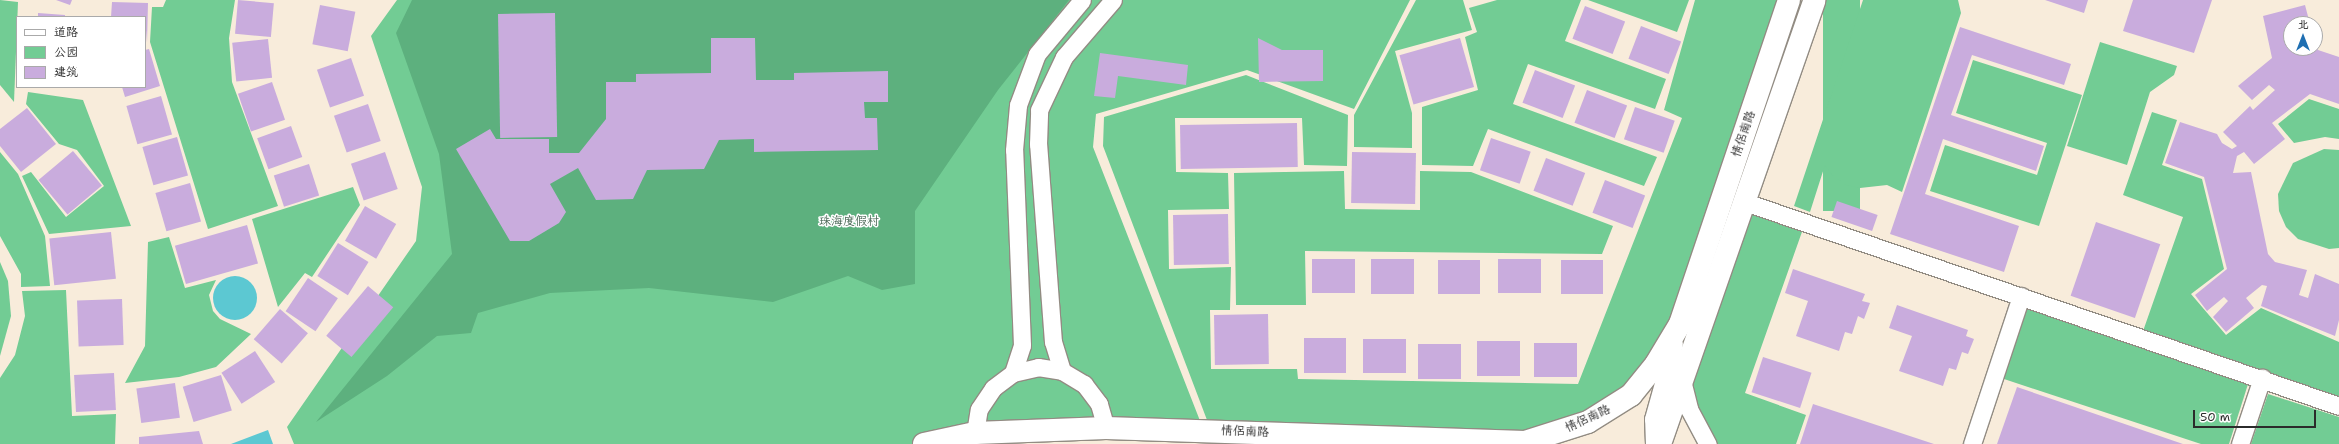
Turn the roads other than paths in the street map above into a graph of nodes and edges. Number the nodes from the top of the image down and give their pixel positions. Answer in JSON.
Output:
{"nodes":[{"id":1,"x":1082,"y":0,"type":"edge"},
{"id":2,"x":1113,"y":0,"type":"edge"},
{"id":3,"x":1789,"y":0,"type":"edge"},
{"id":4,"x":1815,"y":0,"type":"edge"},
{"id":5,"x":1745,"y":202,"type":"junction"},
{"id":6,"x":2021,"y":296,"type":"junction"},
{"id":7,"x":1680,"y":324,"type":"junction"},
{"id":8,"x":1062,"y":371,"type":"junction"},
{"id":9,"x":1013,"y":373,"type":"junction"},
{"id":10,"x":2262,"y":378,"type":"junction"},
{"id":11,"x":1682,"y":380,"type":"junction"},
{"id":12,"x":2339,"y":406,"type":"edge"},
{"id":13,"x":1106,"y":428,"type":"junction"},
{"id":14,"x":975,"y":433,"type":"junction"},
{"id":15,"x":1525,"y":442,"type":"junction"},
{"id":16,"x":924,"y":444,"type":"edge"},
{"id":17,"x":1556,"y":444,"type":"edge"},
{"id":18,"x":1654,"y":444,"type":"edge"},
{"id":19,"x":1660,"y":444,"type":"edge"},
{"id":20,"x":1708,"y":444,"type":"edge"},
{"id":21,"x":1972,"y":444,"type":"edge"},
{"id":22,"x":2240,"y":444,"type":"edge"}],
"edges":[{"from":1,"to":9,"type":"street"},
{"from":2,"to":8,"type":"street"},
{"from":3,"to":7,"type":"highway","name":"情侣南路"},
{"from":4,"to":5,"type":"highway","name":"情侣南路"},
{"from":5,"to":6,"type":"street"},
{"from":5,"to":11,"type":"highway","name":"情侣南路"},
{"from":6,"to":10,"type":"street"},
{"from":6,"to":21,"type":"street"},
{"from":7,"to":15,"type":"highway","name":"情侣南路"},
{"from":7,"to":18,"type":"street"},
{"from":8,"to":9,"type":"street"},
{"from":8,"to":13,"type":"street"},
{"from":9,"to":14,"type":"street"},
{"from":10,"to":12,"type":"street"},
{"from":10,"to":22,"type":"street"},
{"from":11,"to":19,"type":"highway","name":"情侣南路"},
{"from":11,"to":20,"type":"street"},
{"from":13,"to":14,"type":"highway","name":"情侣南路"},
{"from":13,"to":15,"type":"highway","name":"情侣南路"},
{"from":14,"to":16,"type":"highway","name":"情侣南路"},
{"from":15,"to":17,"type":"street"}]}
